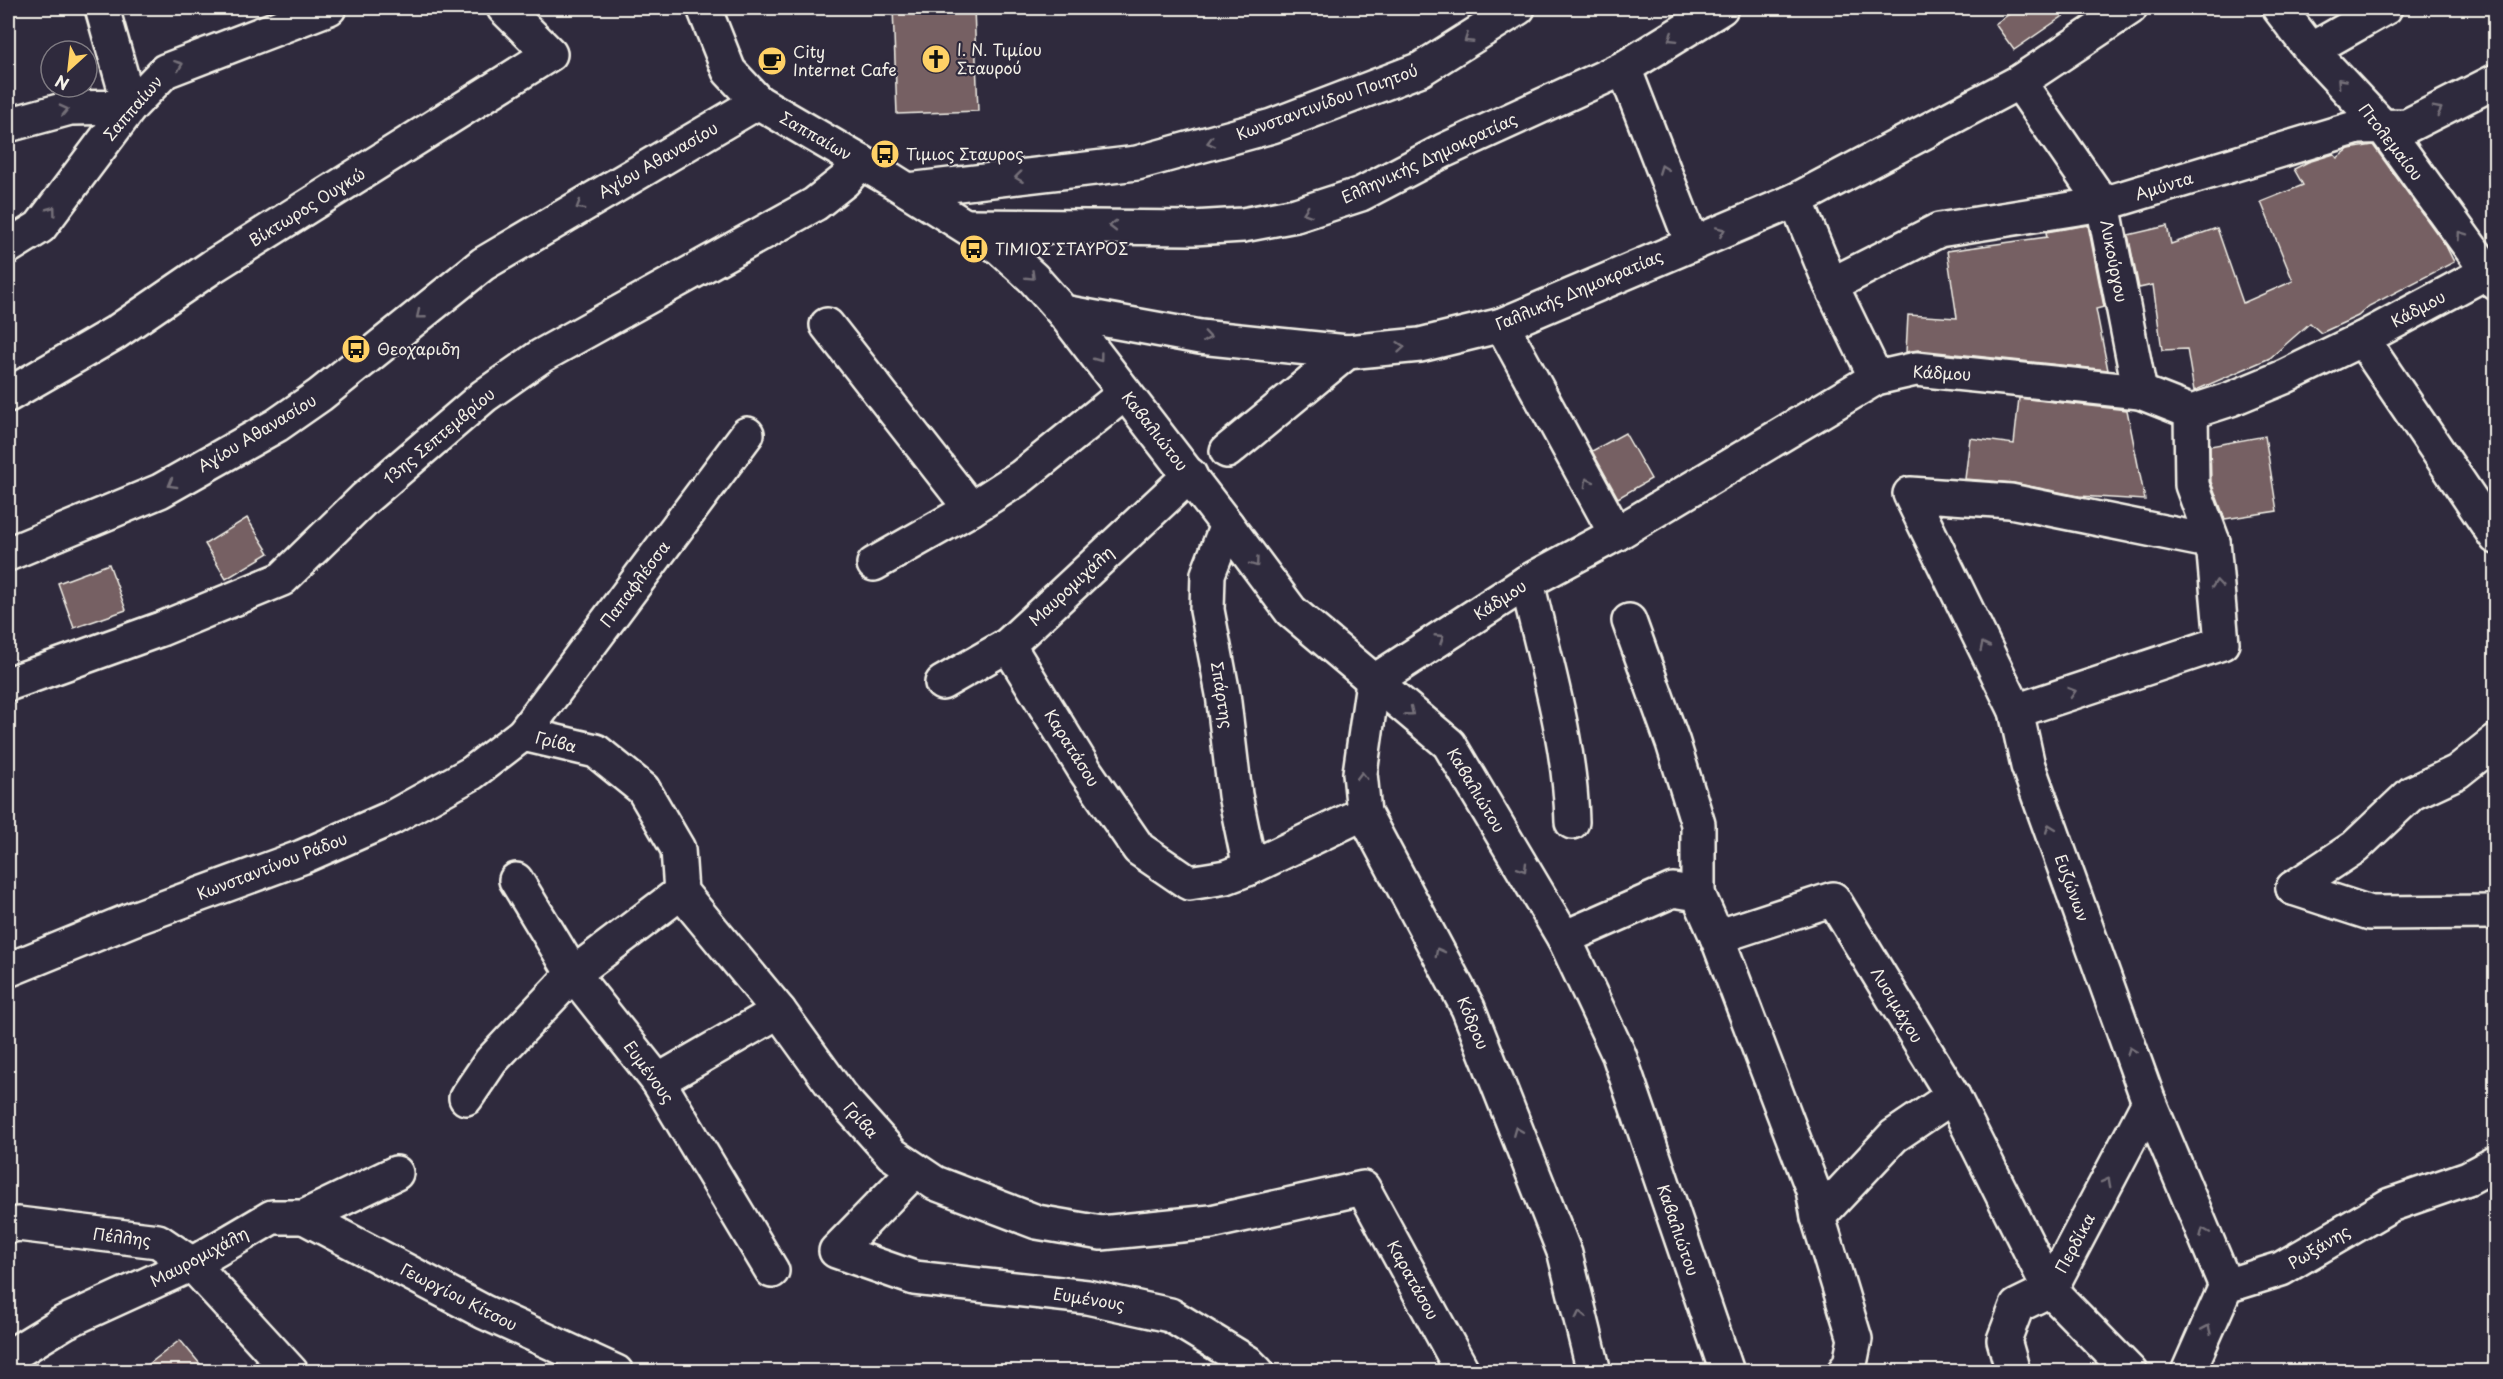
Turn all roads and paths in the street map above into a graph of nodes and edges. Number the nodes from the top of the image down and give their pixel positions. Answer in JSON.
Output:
{"nodes":[{"id":1,"x":102,"y":8,"type":"edge"},
{"id":2,"x":329,"y":8,"type":"edge"},
{"id":3,"x":504,"y":8,"type":"edge"},
{"id":4,"x":704,"y":8,"type":"edge"},
{"id":5,"x":1518,"y":8,"type":"edge"},
{"id":6,"x":1721,"y":8,"type":"edge"},
{"id":7,"x":2130,"y":8,"type":"edge"},
{"id":8,"x":2278,"y":8,"type":"edge"},
{"id":9,"x":2385,"y":8,"type":"edge"},
{"id":10,"x":2311,"y":50,"type":"junction"},
{"id":11,"x":1624,"y":68,"type":"junction"},
{"id":12,"x":2496,"y":81,"type":"edge"},
{"id":13,"x":2019,"y":82,"type":"junction"},
{"id":14,"x":758,"y":102,"type":"junction"},
{"id":15,"x":130,"y":107,"type":"junction"},
{"id":16,"x":8,"y":125,"type":"edge"},
{"id":17,"x":2384,"y":128,"type":"junction"},
{"id":18,"x":861,"y":162,"type":"junction"},
{"id":19,"x":908,"y":190,"type":"junction"},
{"id":20,"x":1796,"y":200,"type":"junction"},
{"id":21,"x":2103,"y":204,"type":"junction"},
{"id":22,"x":969,"y":226,"type":"junction"},
{"id":23,"x":1692,"y":243,"type":"junction"},
{"id":24,"x":8,"y":247,"type":"edge"},
{"id":25,"x":2491,"y":277,"type":"edge"},
{"id":26,"x":1831,"y":285,"type":"junction"},
{"id":27,"x":1063,"y":312,"type":"junction"},
{"id":28,"x":827,"y":325,"type":"dead end"},
{"id":29,"x":1502,"y":325,"type":"junction"},
{"id":30,"x":2362,"y":339,"type":"junction"},
{"id":31,"x":1347,"y":352,"type":"junction"},
{"id":32,"x":1876,"y":378,"type":"junction"},
{"id":33,"x":2140,"y":392,"type":"junction"},
{"id":34,"x":1125,"y":393,"type":"junction"},
{"id":35,"x":8,"y":395,"type":"edge"},
{"id":36,"x":2191,"y":412,"type":"junction"},
{"id":37,"x":747,"y":434,"type":"dead end"},
{"id":38,"x":1227,"y":451,"type":"dead end"},
{"id":39,"x":1190,"y":475,"type":"junction"},
{"id":40,"x":971,"y":509,"type":"junction"},
{"id":41,"x":1227,"y":525,"type":"junction"},
{"id":42,"x":1616,"y":534,"type":"junction"},
{"id":43,"x":2496,"y":537,"type":"edge"},
{"id":44,"x":2213,"y":542,"type":"junction"},
{"id":45,"x":8,"y":554,"type":"edge"},
{"id":46,"x":874,"y":564,"type":"dead end"},
{"id":47,"x":1527,"y":582,"type":"junction"},
{"id":48,"x":1629,"y":621,"type":"dead end"},
{"id":49,"x":1008,"y":645,"type":"junction"},
{"id":50,"x":1373,"y":682,"type":"junction"},
{"id":51,"x":942,"y":683,"type":"dead end"},
{"id":52,"x":8,"y":684,"type":"edge"},
{"id":53,"x":2016,"y":711,"type":"junction"},
{"id":54,"x":523,"y":734,"type":"junction"},
{"id":55,"x":2496,"y":741,"type":"edge"},
{"id":56,"x":1364,"y":813,"type":"junction"},
{"id":57,"x":1572,"y":822,"type":"dead end"},
{"id":58,"x":1250,"y":868,"type":"junction"},
{"id":59,"x":516,"y":880,"type":"dead end"},
{"id":60,"x":681,"y":892,"type":"junction"},
{"id":61,"x":1698,"y":894,"type":"junction"},
{"id":62,"x":2496,"y":912,"type":"edge"},
{"id":63,"x":1717,"y":937,"type":"junction"},
{"id":64,"x":1564,"y":938,"type":"junction"},
{"id":65,"x":8,"y":970,"type":"edge"},
{"id":66,"x":573,"y":974,"type":"junction"},
{"id":67,"x":779,"y":1011,"type":"junction"},
{"id":68,"x":658,"y":1081,"type":"junction"},
{"id":69,"x":1953,"y":1096,"type":"junction"},
{"id":70,"x":466,"y":1098,"type":"dead end"},
{"id":71,"x":2149,"y":1102,"type":"junction"},
{"id":72,"x":2496,"y":1163,"type":"edge"},
{"id":73,"x":914,"y":1171,"type":"junction"},
{"id":74,"x":396,"y":1173,"type":"dead end"},
{"id":75,"x":1363,"y":1188,"type":"joint"},
{"id":76,"x":304,"y":1217,"type":"junction"},
{"id":77,"x":1818,"y":1217,"type":"junction"},
{"id":78,"x":8,"y":1226,"type":"edge"},
{"id":79,"x":192,"y":1264,"type":"junction"},
{"id":80,"x":772,"y":1271,"type":"dead end"},
{"id":81,"x":2226,"y":1286,"type":"junction"},
{"id":82,"x":2050,"y":1290,"type":"junction"},
{"id":83,"x":8,"y":1357,"type":"edge"},
{"id":84,"x":1847,"y":1368,"type":"edge"},
{"id":85,"x":291,"y":1371,"type":"edge"},
{"id":86,"x":616,"y":1371,"type":"edge"},
{"id":87,"x":1257,"y":1371,"type":"edge"},
{"id":88,"x":1463,"y":1371,"type":"edge"},
{"id":89,"x":1594,"y":1371,"type":"edge"},
{"id":90,"x":1727,"y":1371,"type":"edge"},
{"id":91,"x":2013,"y":1371,"type":"edge"},
{"id":92,"x":2130,"y":1371,"type":"edge"},
{"id":93,"x":2188,"y":1371,"type":"edge"}],
"edges":[{"from":1,"to":15,"type":"street"},
{"from":15,"to":2,"type":"street","name":"Σαππαίων","one_way":true},
{"from":3,"to":35,"type":"street","name":"Βίκτωρος Ουγκώ"},
{"from":4,"to":14,"type":"street","name":"Σαππαίων"},
{"from":5,"to":19,"type":"street","name":"Κωνσταντινίδου Ποιητού","one_way":true},
{"from":6,"to":11,"type":"street","name":"Ελληνικής Δημοκρατίας","one_way":true},
{"from":7,"to":13,"type":"street","name":"Γαλλικής Δημοκρατίας"},
{"from":8,"to":10,"type":"street","name":"Πτολεμαίου"},
{"from":9,"to":10,"type":"street"},
{"from":17,"to":10,"type":"street","name":"Πτολεμαίου","one_way":true},
{"from":11,"to":22,"type":"street","name":"Ελληνικής Δημοκρατίας","one_way":true},
{"from":23,"to":11,"type":"street","one_way":true},
{"from":17,"to":12,"type":"street","name":"Αμύντα","one_way":true},
{"from":13,"to":20,"type":"street","name":"Γαλλικής Δημοκρατίας"},
{"from":13,"to":21,"type":"street","name":"Λυκούργου"},
{"from":14,"to":18,"type":"street","name":"Σαππαίων"},
{"from":14,"to":45,"type":"street","name":"Αγίου Αθανασίου","one_way":true},
{"from":16,"to":15,"type":"street","one_way":true},
{"from":24,"to":15,"type":"street","name":"Σαππαίων","one_way":true},
{"from":17,"to":21,"type":"street","name":"Αμύντα"},
{"from":25,"to":17,"type":"street","name":"Πτολεμαίου","one_way":true},
{"from":18,"to":19,"type":"street","name":"Σαππαίων"},
{"from":18,"to":52,"type":"street","name":"13ης Σεπτεμβρίου"},
{"from":19,"to":22,"type":"street","name":"Σαππαίων"},
{"from":23,"to":20,"type":"street","name":"Γαλλικής Δημοκρατίας","one_way":true},
{"from":20,"to":26,"type":"street"},
{"from":21,"to":26,"type":"street","name":"Αμύντα"},
{"from":21,"to":33,"type":"street","name":"Λυκούργου"},
{"from":22,"to":27,"type":"street","one_way":true},
{"from":23,"to":29,"type":"street","name":"Γαλλικής Δημοκρατίας"},
{"from":25,"to":30,"type":"street","name":"Κάδμου"},
{"from":26,"to":32,"type":"street"},
{"from":27,"to":31,"type":"street","name":"Γαλλικής Δημοκρατίας","one_way":true},
{"from":27,"to":34,"type":"street","name":"Καβαλιώτου","one_way":true},
{"from":28,"to":40,"type":"street"},
{"from":31,"to":29,"type":"street","name":"Γαλλικής Δημοκρατίας","one_way":true},
{"from":42,"to":29,"type":"street","one_way":true},
{"from":30,"to":36,"type":"street","name":"Κάδμου"},
{"from":30,"to":43,"type":"street"},
{"from":31,"to":38,"type":"street"},
{"from":32,"to":33,"type":"street","name":"Κάδμου"},
{"from":32,"to":42,"type":"street","name":"Κάδμου"},
{"from":33,"to":36,"type":"street","name":"Κάδμου"},
{"from":34,"to":39,"type":"street","name":"Καβαλιώτου"},
{"from":34,"to":40,"type":"street"},
{"from":36,"to":44,"type":"street"},
{"from":37,"to":54,"type":"street","name":"Παπαφλέσσα"},
{"from":39,"to":41,"type":"street","name":"Καβαλιώτου"},
{"from":39,"to":49,"type":"street","name":"Μαυρομιχάλη"},
{"from":40,"to":46,"type":"street"},
{"from":41,"to":50,"type":"street","name":"Καβαλιώτου","one_way":true},
{"from":41,"to":58,"type":"street","name":"Σπάρτης"},
{"from":42,"to":47,"type":"street","name":"Κάδμου"},
{"from":53,"to":44,"type":"street","one_way":true},
{"from":53,"to":44,"type":"street","name":"Ευζώνων","one_way":true},
{"from":50,"to":47,"type":"street","name":"Κάδμου","one_way":true},
{"from":47,"to":57,"type":"street"},
{"from":48,"to":61,"type":"street"},
{"from":49,"to":51,"type":"street","name":"Μαυρομιχάλη"},
{"from":49,"to":58,"type":"street","name":"Καρατάσου"},
{"from":56,"to":50,"type":"street","name":"Κόδρου","one_way":true},
{"from":50,"to":64,"type":"street","name":"Καβαλιώτου","one_way":true},
{"from":71,"to":53,"type":"street","name":"Ευζώνων","one_way":true},
{"from":54,"to":60,"type":"street","name":"Γρίβα"},
{"from":54,"to":65,"type":"street","name":"Κωνσταντίνου Ράδου"},
{"from":55,"to":62,"type":"street"},
{"from":56,"to":58,"type":"street"},
{"from":89,"to":56,"type":"street","name":"Κόδρου","one_way":true},
{"from":59,"to":66,"type":"street","name":"Ευμένους"},
{"from":60,"to":66,"type":"street"},
{"from":60,"to":67,"type":"street","name":"Γρίβα"},
{"from":61,"to":63,"type":"street"},
{"from":61,"to":64,"type":"street"},
{"from":63,"to":69,"type":"street","name":"Λυσιμάχου"},
{"from":63,"to":77,"type":"street"},
{"from":64,"to":90,"type":"street","name":"Καβαλιώτου"},
{"from":66,"to":68,"type":"street","name":"Ευμένους"},
{"from":66,"to":70,"type":"street"},
{"from":67,"to":68,"type":"street"},
{"from":67,"to":73,"type":"street","name":"Γρίβα"},
{"from":68,"to":80,"type":"street","name":"Ευμένους"},
{"from":69,"to":77,"type":"street"},
{"from":69,"to":82,"type":"street","name":"Λυσιμάχου"},
{"from":81,"to":71,"type":"street","name":"Ευζώνων","one_way":true},
{"from":82,"to":71,"type":"street","name":"Περδίκα","one_way":true},
{"from":72,"to":81,"type":"street","name":"Ρωξάνης"},
{"from":73,"to":75,"type":"street","name":"Γρίβα"},
{"from":73,"to":87,"type":"street","name":"Ευμένους"},
{"from":74,"to":76,"type":"street","name":"Μαυρομιχάλη"},
{"from":75,"to":88,"type":"street","name":"Καρατάσου"},
{"from":76,"to":79,"type":"street","name":"Μαυρομιχάλη"},
{"from":76,"to":86,"type":"street","name":"Γεωργίου Κίτσου"},
{"from":77,"to":84,"type":"street"},
{"from":78,"to":79,"type":"street","name":"Πέλλης"},
{"from":79,"to":83,"type":"street","name":"Μαυρομιχάλη"},
{"from":79,"to":85,"type":"street","name":"Πέλλης"},
{"from":93,"to":81,"type":"street","one_way":true},
{"from":82,"to":91,"type":"street","name":"Περδίκα"},
{"from":82,"to":92,"type":"street","name":"Λυσιμάχου"}]}
